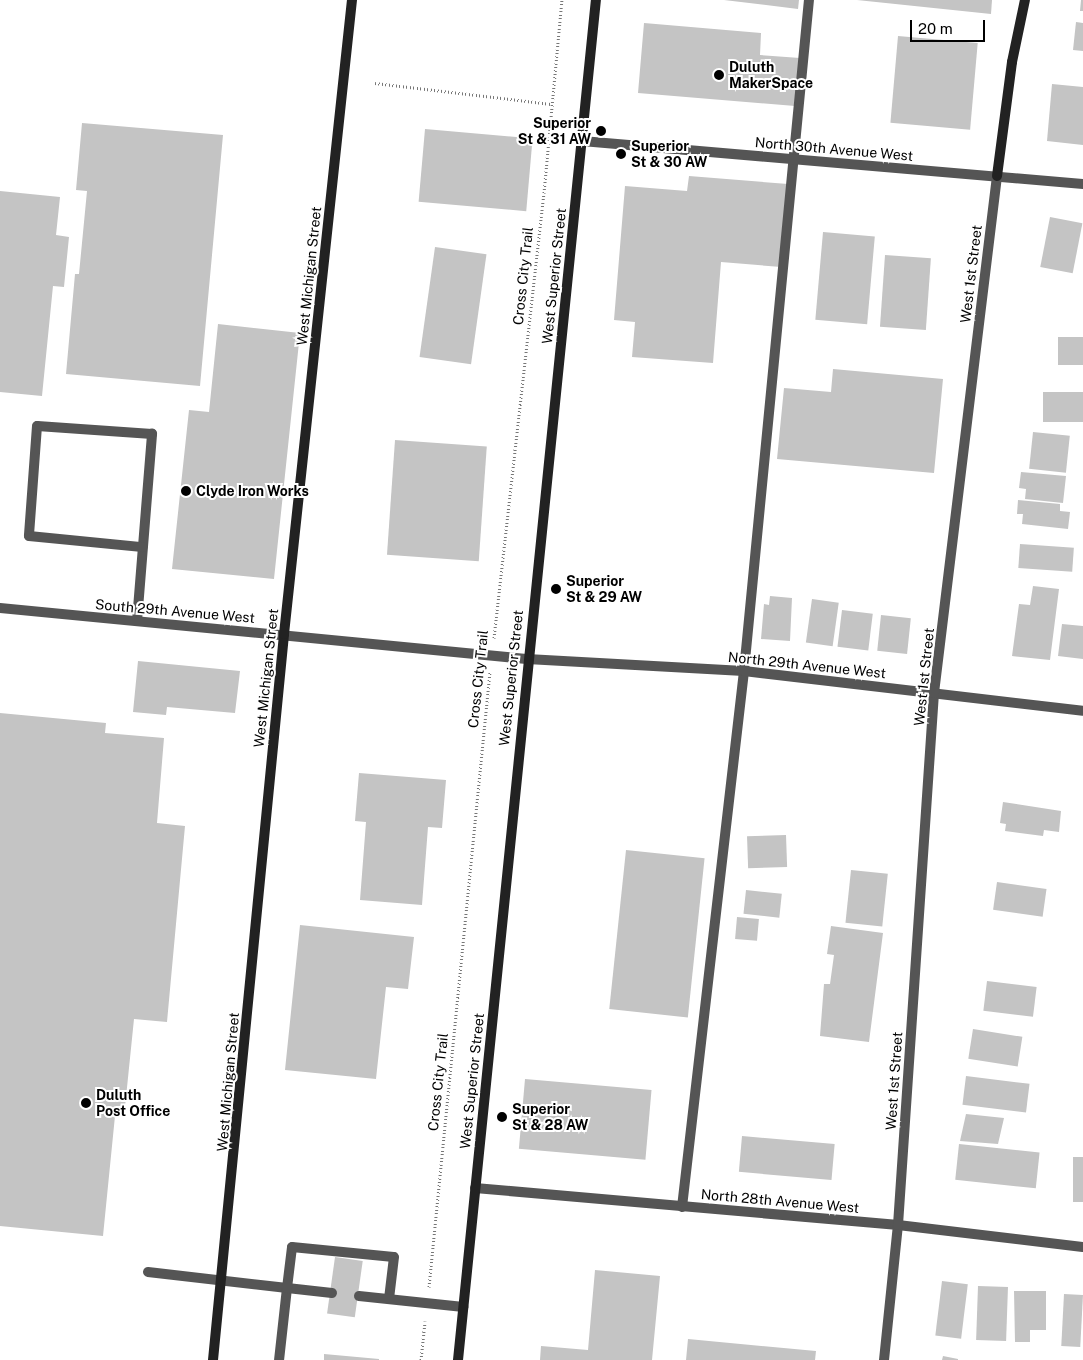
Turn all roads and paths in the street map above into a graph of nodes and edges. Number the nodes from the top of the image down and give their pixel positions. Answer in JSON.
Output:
{"nodes":[{"id":1,"x":352,"y":0,"type":"edge"},
{"id":2,"x":562,"y":0,"type":"edge"},
{"id":3,"x":596,"y":0,"type":"edge"},
{"id":4,"x":809,"y":0,"type":"edge"},
{"id":5,"x":1025,"y":0,"type":"edge"},
{"id":6,"x":374,"y":83,"type":"dead end"},
{"id":7,"x":551,"y":104,"type":"junction"},
{"id":8,"x":582,"y":141,"type":"junction"},
{"id":9,"x":795,"y":159,"type":"junction"},
{"id":10,"x":997,"y":176,"type":"junction"},
{"id":11,"x":1083,"y":184,"type":"edge"},
{"id":12,"x":142,"y":547,"type":"junction"},
{"id":13,"x":0,"y":608,"type":"edge"},
{"id":14,"x":137,"y":621,"type":"junction"},
{"id":15,"x":284,"y":634,"type":"junction"},
{"id":16,"x":492,"y":655,"type":"junction"},
{"id":17,"x":527,"y":659,"type":"junction"},
{"id":18,"x":744,"y":671,"type":"junction"},
{"id":19,"x":934,"y":693,"type":"junction"},
{"id":20,"x":1083,"y":711,"type":"edge"},
{"id":21,"x":475,"y":1188,"type":"junction"},
{"id":22,"x":682,"y":1207,"type":"junction"},
{"id":23,"x":898,"y":1225,"type":"junction"},
{"id":24,"x":1083,"y":1247,"type":"edge"},
{"id":25,"x":148,"y":1272,"type":"dead end"},
{"id":26,"x":222,"y":1279,"type":"junction"},
{"id":27,"x":288,"y":1288,"type":"junction"},
{"id":28,"x":332,"y":1293,"type":"dead end"},
{"id":29,"x":359,"y":1296,"type":"dead end"},
{"id":30,"x":390,"y":1299,"type":"junction"},
{"id":31,"x":427,"y":1303,"type":"junction"},
{"id":32,"x":463,"y":1306,"type":"junction"},
{"id":33,"x":213,"y":1360,"type":"edge"},
{"id":34,"x":279,"y":1360,"type":"edge"},
{"id":35,"x":421,"y":1360,"type":"edge"},
{"id":36,"x":458,"y":1360,"type":"edge"},
{"id":37,"x":884,"y":1360,"type":"edge"}],
"edges":[{"from":1,"to":15,"type":"street","name":"West Michigan Street"},
{"from":2,"to":7,"type":"path","name":"Cross City Trail"},
{"from":3,"to":8,"type":"street","name":"West Superior Street"},
{"from":4,"to":9,"type":"street"},
{"from":5,"to":10,"type":"street","name":"West 1st Street"},
{"from":6,"to":7,"type":"path"},
{"from":7,"to":16,"type":"path","name":"Cross City Trail"},
{"from":8,"to":9,"type":"street","name":"North 30th Avenue West"},
{"from":8,"to":17,"type":"street","name":"West Superior Street"},
{"from":9,"to":10,"type":"street","name":"North 30th Avenue West"},
{"from":9,"to":18,"type":"street"},
{"from":10,"to":11,"type":"street","name":"North 30th Avenue West"},
{"from":10,"to":19,"type":"street","name":"West 1st Street"},
{"from":12,"to":12,"type":"street"},
{"from":12,"to":14,"type":"street"},
{"from":13,"to":14,"type":"street","name":"South 29th Avenue West"},
{"from":14,"to":15,"type":"street","name":"South 29th Avenue West"},
{"from":15,"to":16,"type":"street","name":"South 29th Avenue West"},
{"from":15,"to":26,"type":"street","name":"West Michigan Street"},
{"from":16,"to":17,"type":"street","name":"South 29th Avenue West"},
{"from":16,"to":31,"type":"path","name":"Cross City Trail"},
{"from":17,"to":18,"type":"street","name":"North 29th Avenue West"},
{"from":17,"to":21,"type":"street","name":"West Superior Street"},
{"from":18,"to":19,"type":"street","name":"North 29th Avenue West"},
{"from":18,"to":22,"type":"street"},
{"from":19,"to":20,"type":"street","name":"North 29th Avenue West"},
{"from":19,"to":23,"type":"street","name":"West 1st Street"},
{"from":21,"to":22,"type":"street","name":"North 28th Avenue West"},
{"from":21,"to":32,"type":"street","name":"West Superior Street"},
{"from":22,"to":23,"type":"street","name":"North 28th Avenue West"},
{"from":23,"to":24,"type":"street","name":"North 28th Avenue West"},
{"from":23,"to":37,"type":"street","name":"West 1st Street"},
{"from":25,"to":26,"type":"street"},
{"from":26,"to":27,"type":"street"},
{"from":26,"to":33,"type":"street","name":"West Michigan Street"},
{"from":27,"to":28,"type":"street"},
{"from":27,"to":30,"type":"street"},
{"from":27,"to":34,"type":"street"},
{"from":29,"to":30,"type":"street"},
{"from":30,"to":31,"type":"street"},
{"from":31,"to":32,"type":"street"},
{"from":31,"to":35,"type":"path","name":"Cross City Trail"},
{"from":32,"to":36,"type":"street","name":"West Superior Street"}]}
